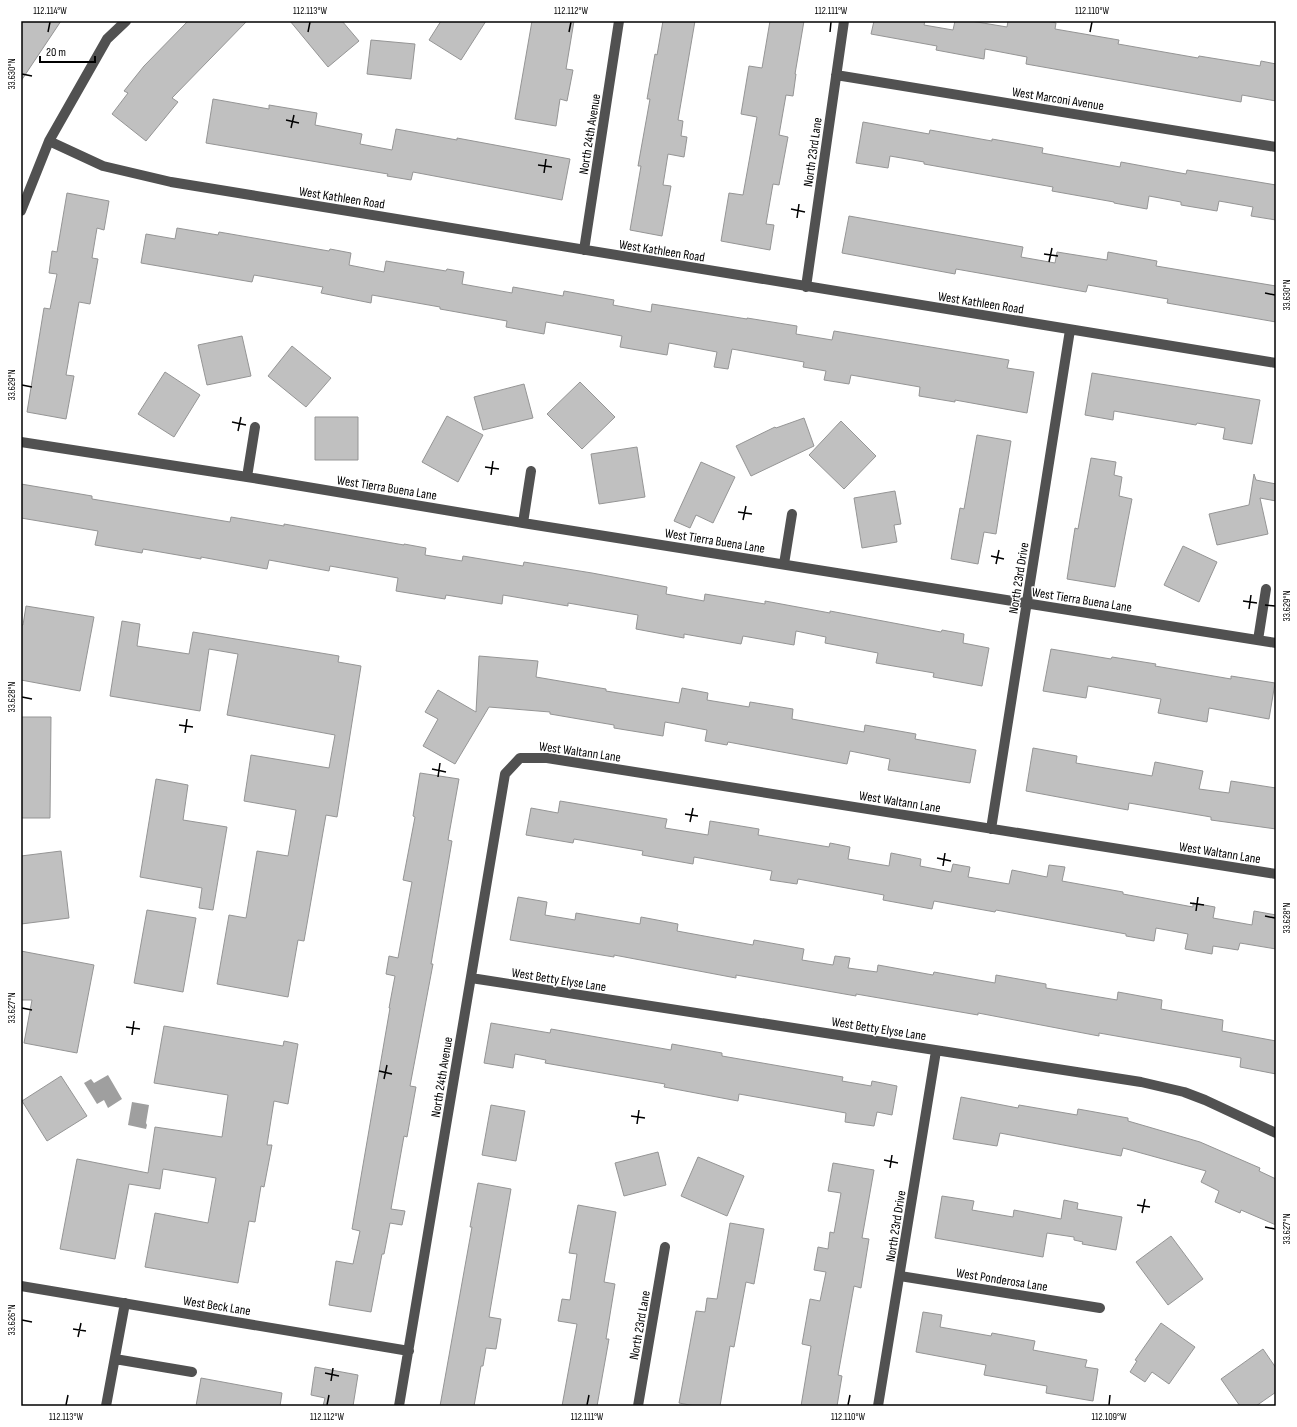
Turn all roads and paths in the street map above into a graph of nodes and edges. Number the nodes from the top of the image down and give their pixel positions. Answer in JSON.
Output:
{"nodes":[{"id":1,"x":126,"y":21,"type":"edge"},
{"id":2,"x":619,"y":21,"type":"edge"},
{"id":3,"x":844,"y":21,"type":"edge"},
{"id":4,"x":836,"y":75,"type":"junction"},
{"id":5,"x":49,"y":141,"type":"junction"},
{"id":6,"x":1276,"y":147,"type":"edge"},
{"id":7,"x":21,"y":211,"type":"edge"},
{"id":8,"x":584,"y":250,"type":"junction"},
{"id":9,"x":806,"y":287,"type":"junction"},
{"id":10,"x":1070,"y":330,"type":"junction"},
{"id":11,"x":1276,"y":364,"type":"edge"},
{"id":12,"x":255,"y":427,"type":"dead end"},
{"id":13,"x":21,"y":442,"type":"edge"},
{"id":14,"x":531,"y":471,"type":"dead end"},
{"id":15,"x":247,"y":477,"type":"junction"},
{"id":16,"x":792,"y":514,"type":"dead end"},
{"id":17,"x":523,"y":523,"type":"junction"},
{"id":18,"x":784,"y":564,"type":"junction"},
{"id":19,"x":1266,"y":589,"type":"dead end"},
{"id":20,"x":1028,"y":603,"type":"junction"},
{"id":21,"x":1258,"y":640,"type":"junction"},
{"id":22,"x":1276,"y":643,"type":"edge"},
{"id":23,"x":520,"y":758,"type":"joint"},
{"id":24,"x":991,"y":829,"type":"junction"},
{"id":25,"x":1276,"y":874,"type":"edge"},
{"id":26,"x":471,"y":978,"type":"junction"},
{"id":27,"x":936,"y":1050,"type":"junction"},
{"id":28,"x":1276,"y":1133,"type":"edge"},
{"id":29,"x":665,"y":1248,"type":"dead end"},
{"id":30,"x":900,"y":1276,"type":"junction"},
{"id":31,"x":21,"y":1286,"type":"edge"},
{"id":32,"x":125,"y":1303,"type":"junction"},
{"id":33,"x":1100,"y":1308,"type":"dead end"},
{"id":34,"x":409,"y":1351,"type":"junction"},
{"id":35,"x":115,"y":1359,"type":"junction"},
{"id":36,"x":192,"y":1372,"type":"dead end"},
{"id":37,"x":106,"y":1406,"type":"edge"},
{"id":38,"x":399,"y":1406,"type":"edge"},
{"id":39,"x":638,"y":1406,"type":"edge"},
{"id":40,"x":878,"y":1406,"type":"edge"}],
"edges":[{"from":1,"to":5,"type":"street"},
{"from":2,"to":8,"type":"street","name":"North 24th Avenue"},
{"from":3,"to":4,"type":"street","name":"North 23rd Lane"},
{"from":4,"to":6,"type":"street","name":"West Marconi Avenue"},
{"from":4,"to":9,"type":"street","name":"North 23rd Lane"},
{"from":5,"to":7,"type":"street"},
{"from":5,"to":8,"type":"street","name":"West Kathleen Road"},
{"from":8,"to":9,"type":"street","name":"West Kathleen Road"},
{"from":9,"to":10,"type":"street","name":"West Kathleen Road"},
{"from":10,"to":11,"type":"street","name":"West Kathleen Road"},
{"from":10,"to":20,"type":"street","name":"North 23rd Drive"},
{"from":12,"to":15,"type":"street"},
{"from":13,"to":15,"type":"street","name":"West Tierra Buena Lane"},
{"from":14,"to":17,"type":"street"},
{"from":15,"to":17,"type":"street","name":"West Tierra Buena Lane"},
{"from":16,"to":18,"type":"street"},
{"from":17,"to":18,"type":"street","name":"West Tierra Buena Lane"},
{"from":18,"to":20,"type":"street","name":"West Tierra Buena Lane"},
{"from":19,"to":21,"type":"street"},
{"from":20,"to":21,"type":"street","name":"West Tierra Buena Lane"},
{"from":20,"to":24,"type":"street","name":"North 23rd Drive"},
{"from":21,"to":22,"type":"street","name":"West Tierra Buena Lane"},
{"from":23,"to":24,"type":"street","name":"West Waltann Lane"},
{"from":23,"to":26,"type":"street","name":"North 24th Avenue"},
{"from":24,"to":25,"type":"street","name":"West Waltann Lane"},
{"from":26,"to":27,"type":"street","name":"West Betty Elyse Lane"},
{"from":26,"to":34,"type":"street","name":"North 24th Avenue"},
{"from":27,"to":28,"type":"street","name":"West Betty Elyse Lane"},
{"from":27,"to":30,"type":"street","name":"North 23rd Drive"},
{"from":29,"to":39,"type":"street","name":"North 23rd Lane"},
{"from":30,"to":33,"type":"street","name":"West Ponderosa Lane"},
{"from":30,"to":40,"type":"street","name":"North 23rd Drive"},
{"from":31,"to":32,"type":"street","name":"West Beck Lane"},
{"from":32,"to":34,"type":"street","name":"West Beck Lane"},
{"from":32,"to":35,"type":"street"},
{"from":34,"to":38,"type":"street","name":"North 24th Avenue"},
{"from":35,"to":36,"type":"street"},
{"from":35,"to":37,"type":"street"}]}
